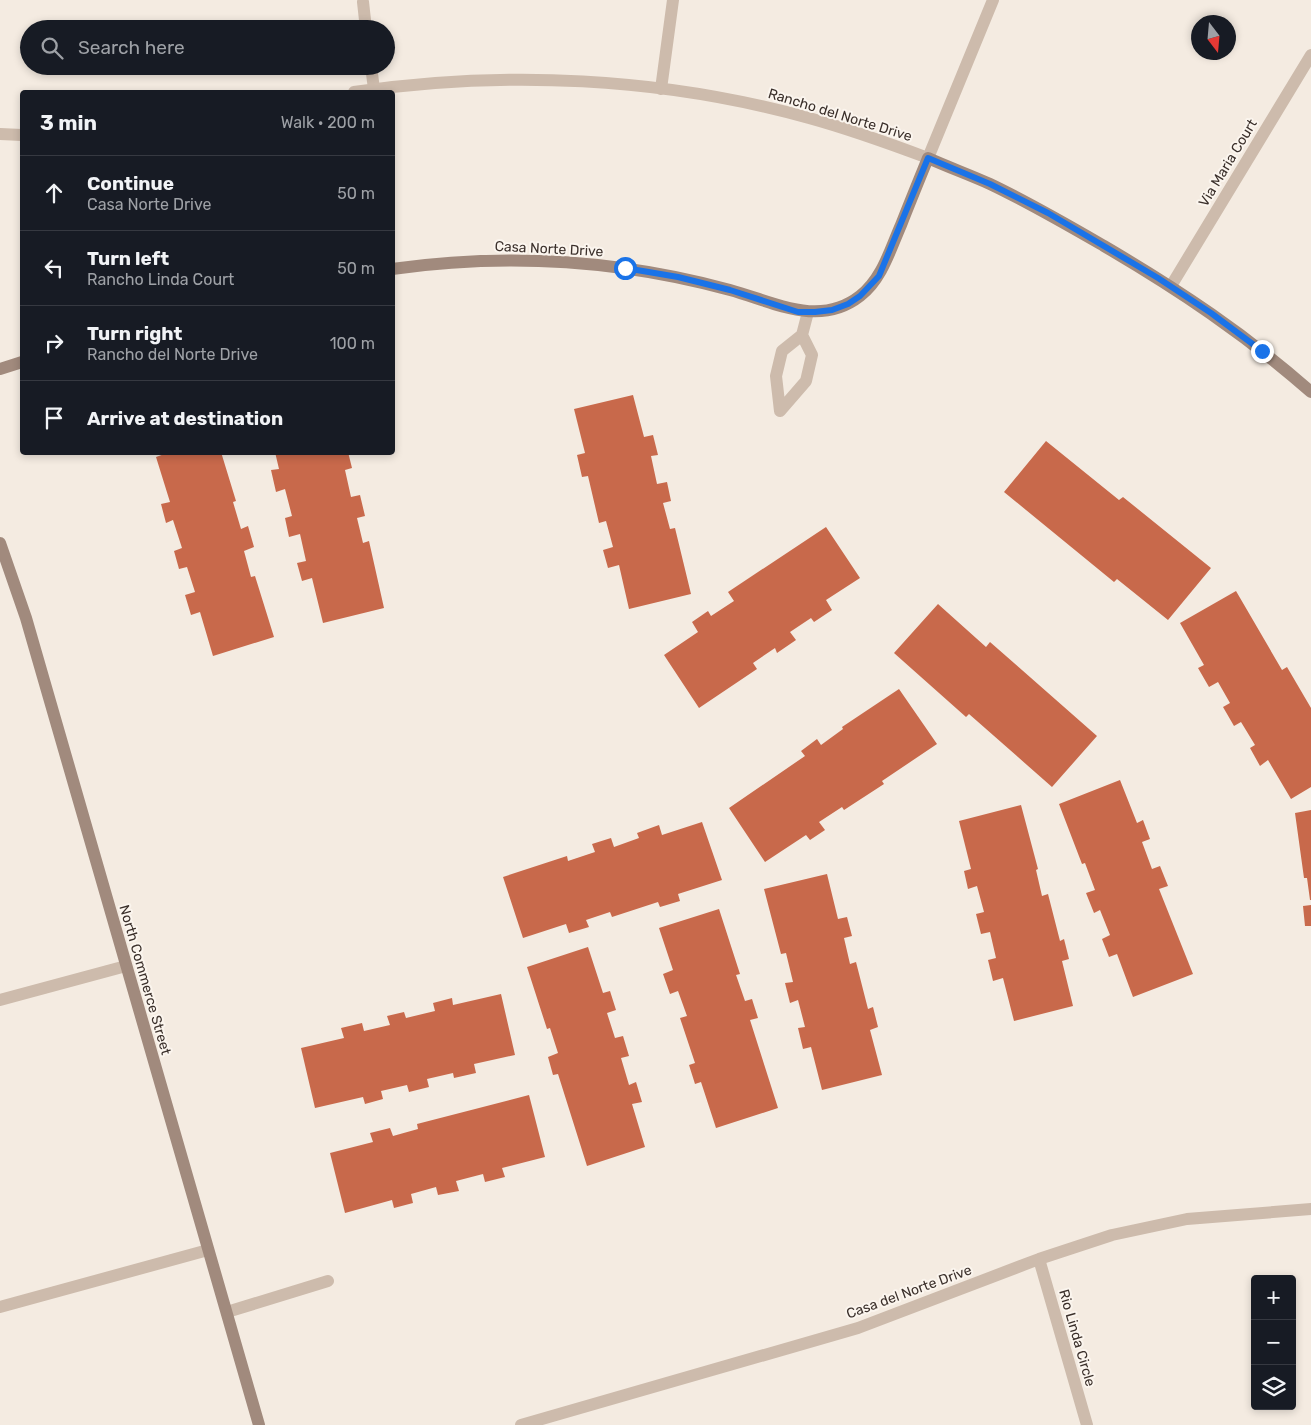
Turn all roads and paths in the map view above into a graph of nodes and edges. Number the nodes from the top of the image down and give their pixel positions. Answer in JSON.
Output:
{"nodes":[{"id":1,"x":673,"y":0,"type":"edge"},
{"id":2,"x":993,"y":0,"type":"edge"},
{"id":3,"x":363,"y":2,"type":"dead end"},
{"id":4,"x":365,"y":20,"type":"edge"},
{"id":5,"x":1311,"y":55,"type":"edge"},
{"id":6,"x":372,"y":75,"type":"edge"},
{"id":7,"x":374,"y":89,"type":"junction"},
{"id":8,"x":661,"y":89,"type":"junction"},
{"id":9,"x":367,"y":90,"type":"edge"},
{"id":10,"x":0,"y":134,"type":"edge"},
{"id":11,"x":20,"y":135,"type":"edge"},
{"id":12,"x":928,"y":158,"type":"junction"},
{"id":13,"x":395,"y":269,"type":"edge"},
{"id":14,"x":1171,"y":286,"type":"junction"},
{"id":15,"x":808,"y":312,"type":"junction"},
{"id":16,"x":802,"y":335,"type":"junction"},
{"id":17,"x":20,"y":363,"type":"edge"},
{"id":18,"x":0,"y":369,"type":"edge"},
{"id":19,"x":1311,"y":392,"type":"edge"},
{"id":20,"x":0,"y":543,"type":"edge"},
{"id":21,"x":126,"y":966,"type":"junction"},
{"id":22,"x":0,"y":1000,"type":"edge"},
{"id":23,"x":1311,"y":1210,"type":"edge"},
{"id":24,"x":208,"y":1250,"type":"junction"},
{"id":25,"x":1039,"y":1260,"type":"junction"},
{"id":26,"x":328,"y":1281,"type":"dead end"},
{"id":27,"x":0,"y":1307,"type":"edge"},
{"id":28,"x":226,"y":1312,"type":"junction"},
{"id":29,"x":259,"y":1425,"type":"edge"},
{"id":30,"x":521,"y":1425,"type":"edge"},
{"id":31,"x":1087,"y":1425,"type":"edge"}],
"edges":[{"from":1,"to":8,"type":"street"},
{"from":2,"to":12,"type":"street"},
{"from":3,"to":4,"type":"street"},
{"from":5,"to":14,"type":"street","name":"Via Maria Court"},
{"from":6,"to":7,"type":"street"},
{"from":7,"to":8,"type":"street","name":"Rancho del Norte Drive"},
{"from":7,"to":9,"type":"street","name":"Rancho del Norte Drive"},
{"from":8,"to":12,"type":"street","name":"Rancho del Norte Drive"},
{"from":10,"to":11,"type":"street"},
{"from":12,"to":14,"type":"street","name":"Rancho del Norte Drive"},
{"from":12,"to":15,"type":"street","name":"Casa Norte Drive"},
{"from":13,"to":15,"type":"street","name":"Casa Norte Drive"},
{"from":14,"to":19,"type":"street","name":"Rancho del Norte Drive"},
{"from":15,"to":16,"type":"street"},
{"from":16,"to":16,"type":"street"},
{"from":17,"to":18,"type":"street"},
{"from":20,"to":21,"type":"street","name":"North Commerce Street"},
{"from":21,"to":22,"type":"street"},
{"from":21,"to":24,"type":"street","name":"North Commerce Street"},
{"from":23,"to":25,"type":"street","name":"Casa del Norte Drive"},
{"from":24,"to":27,"type":"street"},
{"from":24,"to":28,"type":"street","name":"North Commerce Street"},
{"from":25,"to":30,"type":"street","name":"Casa del Norte Drive"},
{"from":25,"to":31,"type":"street","name":"Rio Linda Circle"},
{"from":26,"to":28,"type":"street"},
{"from":28,"to":29,"type":"street","name":"North Commerce Street"}]}
